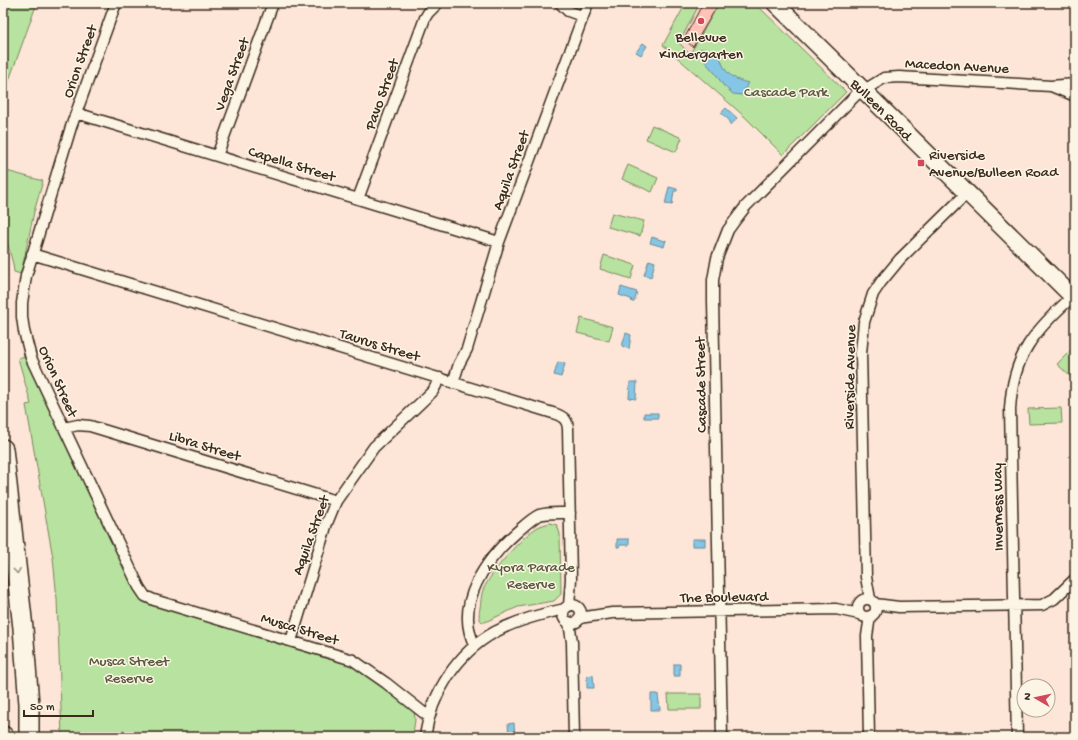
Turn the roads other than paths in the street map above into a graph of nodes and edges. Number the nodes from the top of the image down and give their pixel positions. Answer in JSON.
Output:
{"nodes":[{"id":1,"x":116,"y":3,"type":"edge"},
{"id":2,"x":273,"y":3,"type":"edge"},
{"id":3,"x":438,"y":3,"type":"edge"},
{"id":4,"x":560,"y":3,"type":"edge"},
{"id":5,"x":588,"y":3,"type":"edge"},
{"id":6,"x":775,"y":3,"type":"edge"},
{"id":7,"x":582,"y":16,"type":"junction"},
{"id":8,"x":1075,"y":84,"type":"edge"},
{"id":9,"x":1051,"y":86,"type":"junction"},
{"id":10,"x":1075,"y":88,"type":"edge"},
{"id":11,"x":864,"y":91,"type":"junction"},
{"id":12,"x":1075,"y":96,"type":"edge"},
{"id":13,"x":76,"y":113,"type":"junction"},
{"id":14,"x":217,"y":156,"type":"junction"},
{"id":15,"x":967,"y":193,"type":"junction"},
{"id":16,"x":358,"y":199,"type":"junction"},
{"id":17,"x":499,"y":242,"type":"junction"},
{"id":18,"x":32,"y":254,"type":"junction"},
{"id":19,"x":1074,"y":298,"type":"edge"},
{"id":20,"x":440,"y":378,"type":"junction"},
{"id":21,"x":456,"y":383,"type":"junction"},
{"id":22,"x":64,"y":428,"type":"junction"},
{"id":23,"x":3,"y":449,"type":"edge"},
{"id":24,"x":336,"y":500,"type":"junction"},
{"id":25,"x":570,"y":513,"type":"junction"},
{"id":26,"x":1075,"y":579,"type":"edge"},
{"id":27,"x":148,"y":598,"type":"joint"},
{"id":28,"x":1014,"y":605,"type":"junction"},
{"id":29,"x":867,"y":608,"type":"junction"},
{"id":30,"x":719,"y":611,"type":"junction"},
{"id":31,"x":572,"y":614,"type":"junction"},
{"id":32,"x":291,"y":641,"type":"junction"},
{"id":33,"x":475,"y":646,"type":"junction"},
{"id":34,"x":430,"y":717,"type":"junction"},
{"id":35,"x":30,"y":737,"type":"edge"},
{"id":36,"x":425,"y":737,"type":"edge"},
{"id":37,"x":574,"y":737,"type":"edge"},
{"id":38,"x":722,"y":737,"type":"edge"},
{"id":39,"x":869,"y":737,"type":"edge"},
{"id":40,"x":1017,"y":737,"type":"edge"}],
"edges":[{"from":1,"to":13,"type":"street","name":"Orion Street"},
{"from":2,"to":14,"type":"street","name":"Vega Street"},
{"from":3,"to":16,"type":"street","name":"Pavo Street"},
{"from":4,"to":7,"type":"street"},
{"from":5,"to":7,"type":"street","name":"Aquila Street"},
{"from":6,"to":11,"type":"main road","name":"Bulleen Road"},
{"from":7,"to":17,"type":"street","name":"Aquila Street"},
{"from":8,"to":9,"type":"street","name":"Macedon Avenue"},
{"from":9,"to":11,"type":"street","name":"Macedon Avenue"},
{"from":9,"to":12,"type":"street","name":"Macedon Avenue"},
{"from":10,"to":12,"type":"street"},
{"from":11,"to":15,"type":"main road","name":"Bulleen Road"},
{"from":11,"to":30,"type":"street","name":"Cascade Street"},
{"from":13,"to":14,"type":"street","name":"Capella Street"},
{"from":13,"to":18,"type":"street","name":"Orion Street"},
{"from":14,"to":16,"type":"street","name":"Capella Street"},
{"from":15,"to":19,"type":"main road","name":"Bulleen Road"},
{"from":15,"to":29,"type":"street","name":"Riverside Avenue"},
{"from":16,"to":17,"type":"street","name":"Capella Street"},
{"from":17,"to":21,"type":"street","name":"Aquila Street"},
{"from":18,"to":20,"type":"street","name":"Taurus Street"},
{"from":18,"to":22,"type":"street","name":"Orion Street"},
{"from":19,"to":28,"type":"street","name":"Inverness Way"},
{"from":20,"to":21,"type":"street","name":"Taurus Street"},
{"from":20,"to":24,"type":"street","name":"Aquila Street"},
{"from":21,"to":25,"type":"street","name":"Taurus Street"},
{"from":22,"to":24,"type":"street","name":"Libra Street"},
{"from":22,"to":27,"type":"street","name":"Orion Street"},
{"from":23,"to":35,"type":"highway","one_way":true},
{"from":24,"to":32,"type":"street","name":"Aquila Street"},
{"from":25,"to":31,"type":"street","name":"Taurus Street"},
{"from":25,"to":33,"type":"street"},
{"from":26,"to":28,"type":"street","name":"The Boulevard"},
{"from":27,"to":32,"type":"street","name":"Musca Street"},
{"from":28,"to":29,"type":"street","name":"The Boulevard"},
{"from":28,"to":40,"type":"street","name":"Inverness Way"},
{"from":29,"to":30,"type":"street","name":"The Boulevard"},
{"from":29,"to":39,"type":"street","name":"Riverside Avenue"},
{"from":30,"to":31,"type":"street","name":"The Boulevard"},
{"from":30,"to":38,"type":"street","name":"Cascade Street"},
{"from":31,"to":33,"type":"street","name":"The Boulevard"},
{"from":31,"to":37,"type":"street","name":"Taurus Street"},
{"from":32,"to":34,"type":"street","name":"Musca Street"},
{"from":33,"to":34,"type":"street","name":"The Boulevard"},
{"from":34,"to":36,"type":"street","name":"The Boulevard"}]}
